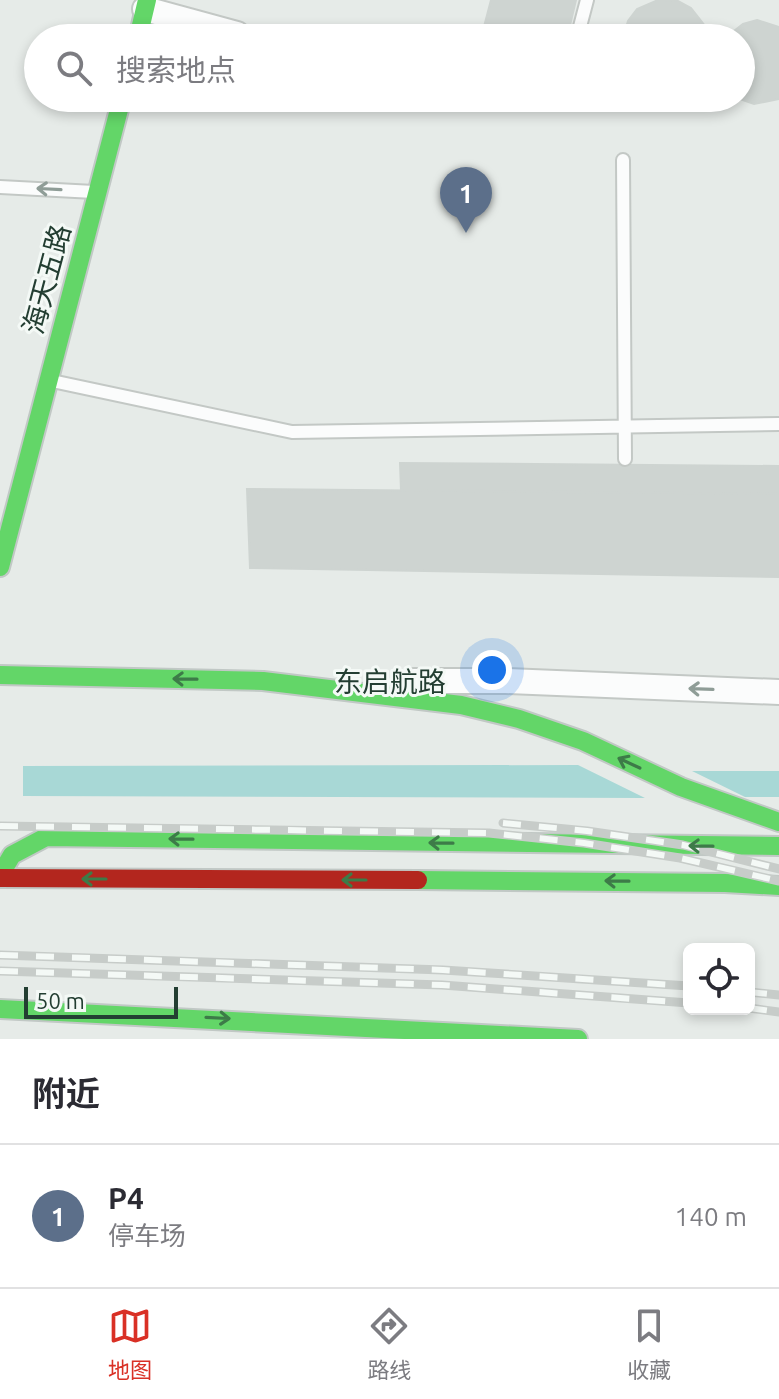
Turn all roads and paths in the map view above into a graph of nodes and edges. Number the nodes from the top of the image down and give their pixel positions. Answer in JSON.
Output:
{"nodes":[{"id":1,"x":587,"y":0,"type":"edge"},
{"id":2,"x":146,"y":5,"type":"edge"},
{"id":3,"x":206,"y":24,"type":"edge"},
{"id":4,"x":581,"y":24,"type":"edge"},
{"id":5,"x":118,"y":112,"type":"edge"},
{"id":6,"x":623,"y":160,"type":"dead end"},
{"id":7,"x":0,"y":187,"type":"edge"},
{"id":8,"x":97,"y":192,"type":"junction"},
{"id":9,"x":49,"y":380,"type":"junction"},
{"id":10,"x":779,"y":424,"type":"edge"},
{"id":11,"x":624,"y":426,"type":"junction"},
{"id":12,"x":625,"y":459,"type":"dead end"},
{"id":13,"x":0,"y":567,"type":"edge"},
{"id":14,"x":0,"y":675,"type":"edge"},
{"id":15,"x":263,"y":681,"type":"junction"},
{"id":16,"x":779,"y":692,"type":"edge"},
{"id":17,"x":779,"y":822,"type":"edge"},
{"id":18,"x":779,"y":846,"type":"edge"},
{"id":19,"x":0,"y":876,"type":"edge"},
{"id":20,"x":779,"y":886,"type":"edge"},
{"id":21,"x":0,"y":1009,"type":"edge"},
{"id":22,"x":578,"y":1039,"type":"edge"}],
"edges":[{"from":1,"to":4,"type":"lane"},
{"from":2,"to":3,"type":"street"},
{"from":5,"to":8,"type":"main road","name":"海天五路"},
{"from":6,"to":11,"type":"lane"},
{"from":8,"to":7,"type":"lane","one_way":true},
{"from":8,"to":9,"type":"main road","name":"海天五路"},
{"from":9,"to":11,"type":"lane"},
{"from":9,"to":13,"type":"main road","name":"海天五路"},
{"from":10,"to":11,"type":"lane"},
{"from":11,"to":12,"type":"lane"},
{"from":15,"to":14,"type":"main road","name":"东启航路","one_way":true},
{"from":16,"to":15,"type":"street","name":"东启航路","one_way":true},
{"from":17,"to":15,"type":"main road","one_way":true},
{"from":18,"to":19,"type":"main road","one_way":true},
{"from":20,"to":19,"type":"main road","one_way":true},
{"from":21,"to":22,"type":"main road","one_way":true}]}
